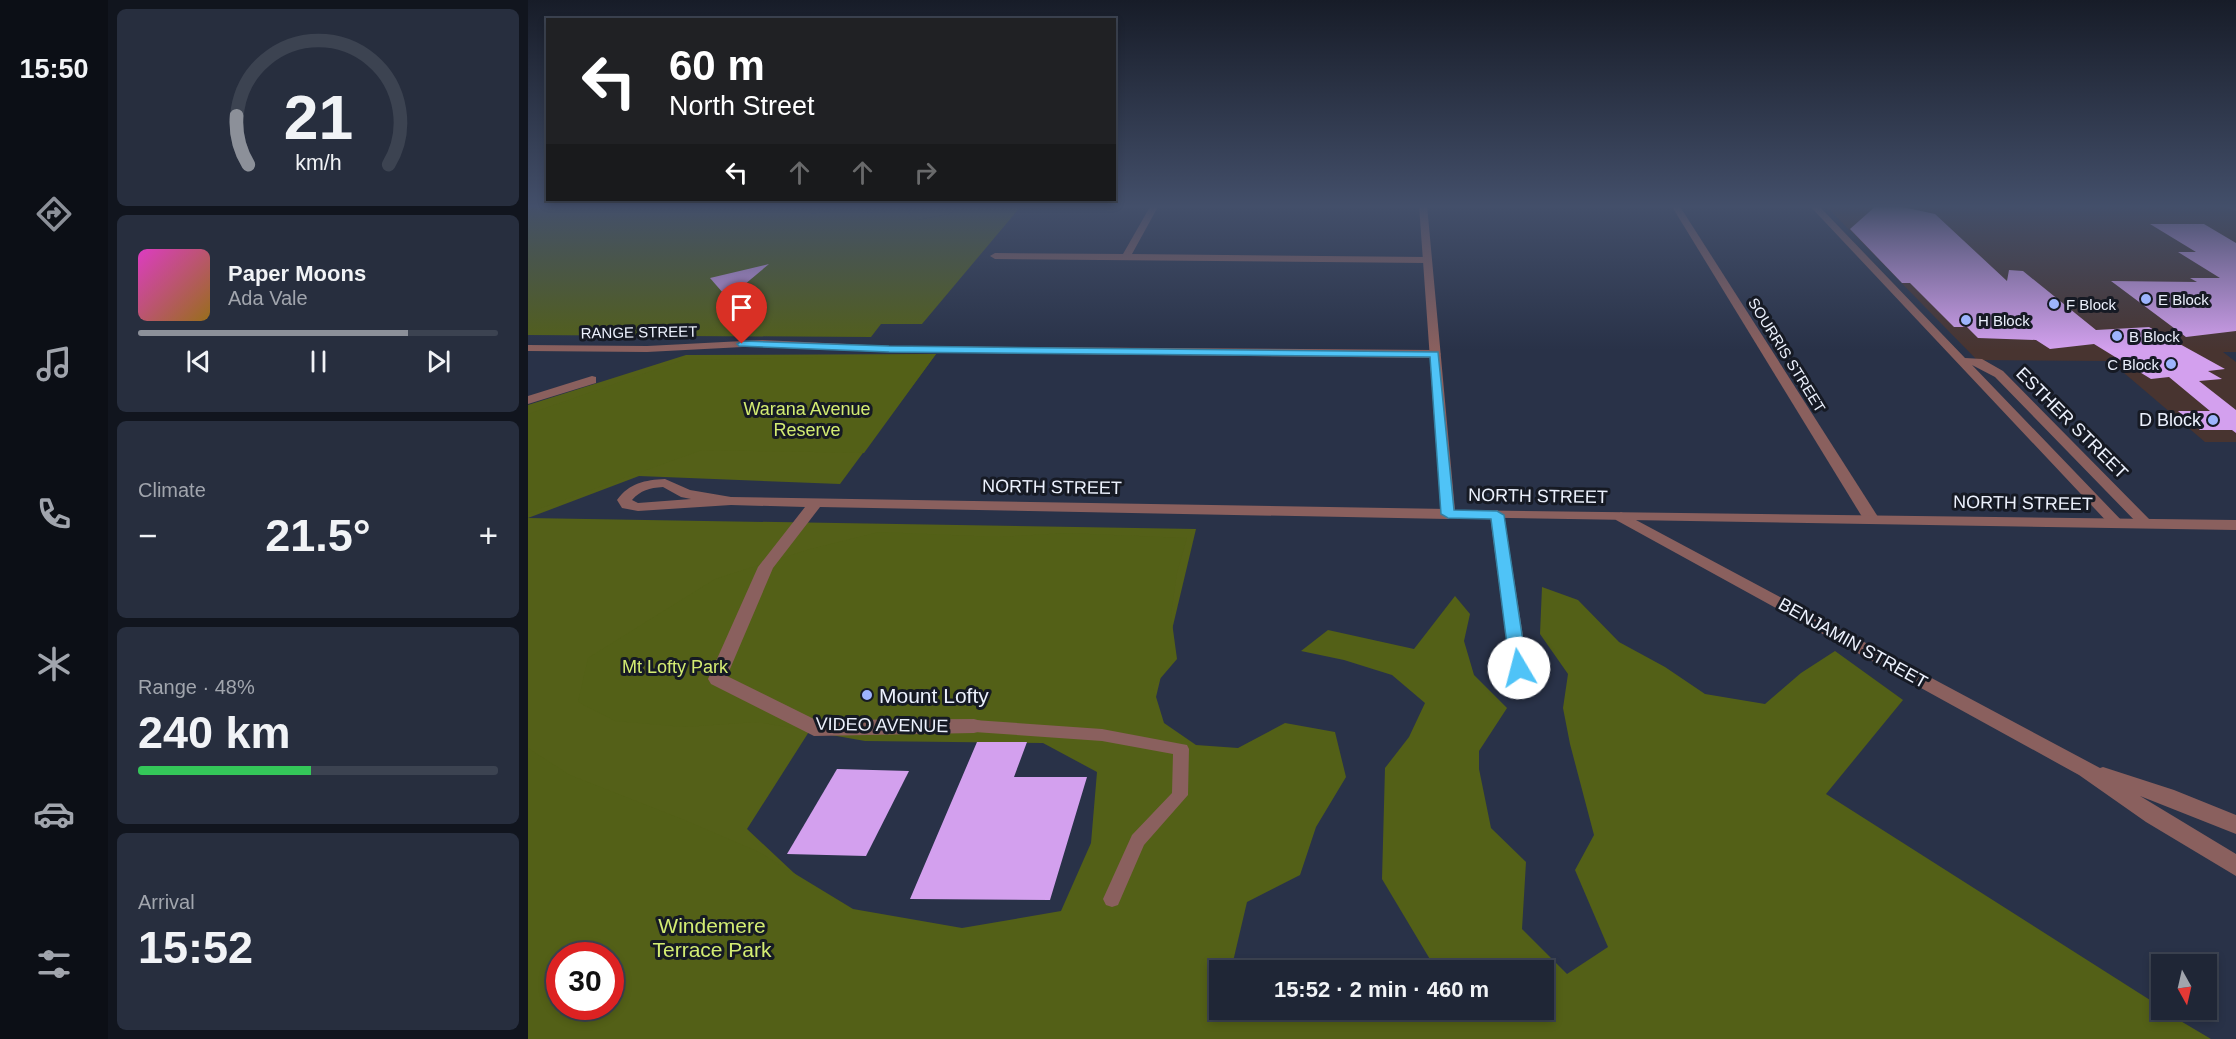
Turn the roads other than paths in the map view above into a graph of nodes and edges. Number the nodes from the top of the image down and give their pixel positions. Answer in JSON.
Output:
{"nodes":[{"id":1,"x":1128,"y":253,"type":"edge"},
{"id":2,"x":1426,"y":253,"type":"edge"},
{"id":3,"x":1706,"y":253,"type":"edge"},
{"id":4,"x":1861,"y":253,"type":"edge"},
{"id":5,"x":995,"y":256,"type":"dead end"},
{"id":6,"x":1126,"y":257,"type":"junction"},
{"id":7,"x":1426,"y":260,"type":"junction"},
{"id":8,"x":528,"y":348,"type":"edge"},
{"id":9,"x":1435,"y":354,"type":"junction"},
{"id":10,"x":1964,"y":361,"type":"junction"},
{"id":11,"x":592,"y":380,"type":"dead end"},
{"id":12,"x":528,"y":400,"type":"edge"},
{"id":13,"x":731,"y":501,"type":"junction"},
{"id":14,"x":816,"y":503,"type":"junction"},
{"id":15,"x":1448,"y":514,"type":"junction"},
{"id":16,"x":1497,"y":515,"type":"junction"},
{"id":17,"x":1621,"y":517,"type":"junction"},
{"id":18,"x":1872,"y":520,"type":"junction"},
{"id":19,"x":2116,"y":523,"type":"junction"},
{"id":20,"x":2146,"y":524,"type":"junction"},
{"id":21,"x":2236,"y":525,"type":"edge"},
{"id":22,"x":1519,"y":668,"type":"dead end"},
{"id":23,"x":974,"y":726,"type":"joint"},
{"id":24,"x":2086,"y":769,"type":"junction"},
{"id":25,"x":2236,"y":825,"type":"edge"},
{"id":26,"x":2236,"y":866,"type":"edge"},
{"id":27,"x":1112,"y":899,"type":"dead end"}],
"edges":[{"from":1,"to":6,"type":"street"},
{"from":2,"to":7,"type":"street"},
{"from":3,"to":18,"type":"street","name":"SOURRIS STREET"},
{"from":4,"to":10,"type":"street","name":"ESTHER STREET"},
{"from":5,"to":6,"type":"street"},
{"from":6,"to":7,"type":"street"},
{"from":7,"to":9,"type":"street"},
{"from":8,"to":9,"type":"street","name":"RANGE STREET"},
{"from":9,"to":15,"type":"street"},
{"from":10,"to":19,"type":"street","name":"ESTHER STREET"},
{"from":10,"to":20,"type":"street","name":"ESTHER STREET"},
{"from":11,"to":12,"type":"street"},
{"from":13,"to":13,"type":"street"},
{"from":13,"to":14,"type":"street","name":"NORTH STREET"},
{"from":14,"to":15,"type":"street","name":"NORTH STREET"},
{"from":14,"to":23,"type":"street","name":"VIDEO AVENUE"},
{"from":15,"to":16,"type":"street","name":"NORTH STREET"},
{"from":16,"to":17,"type":"street","name":"NORTH STREET"},
{"from":16,"to":22,"type":"street"},
{"from":17,"to":18,"type":"street","name":"NORTH STREET"},
{"from":17,"to":24,"type":"street","name":"BENJAMIN STREET"},
{"from":18,"to":19,"type":"street","name":"NORTH STREET"},
{"from":19,"to":20,"type":"street","name":"NORTH STREET"},
{"from":20,"to":21,"type":"street","name":"NORTH STREET"},
{"from":23,"to":27,"type":"lane"},
{"from":24,"to":25,"type":"street","name":"BENJAMIN STREET"},
{"from":24,"to":26,"type":"street","name":"BENJAMIN STREET"}]}
